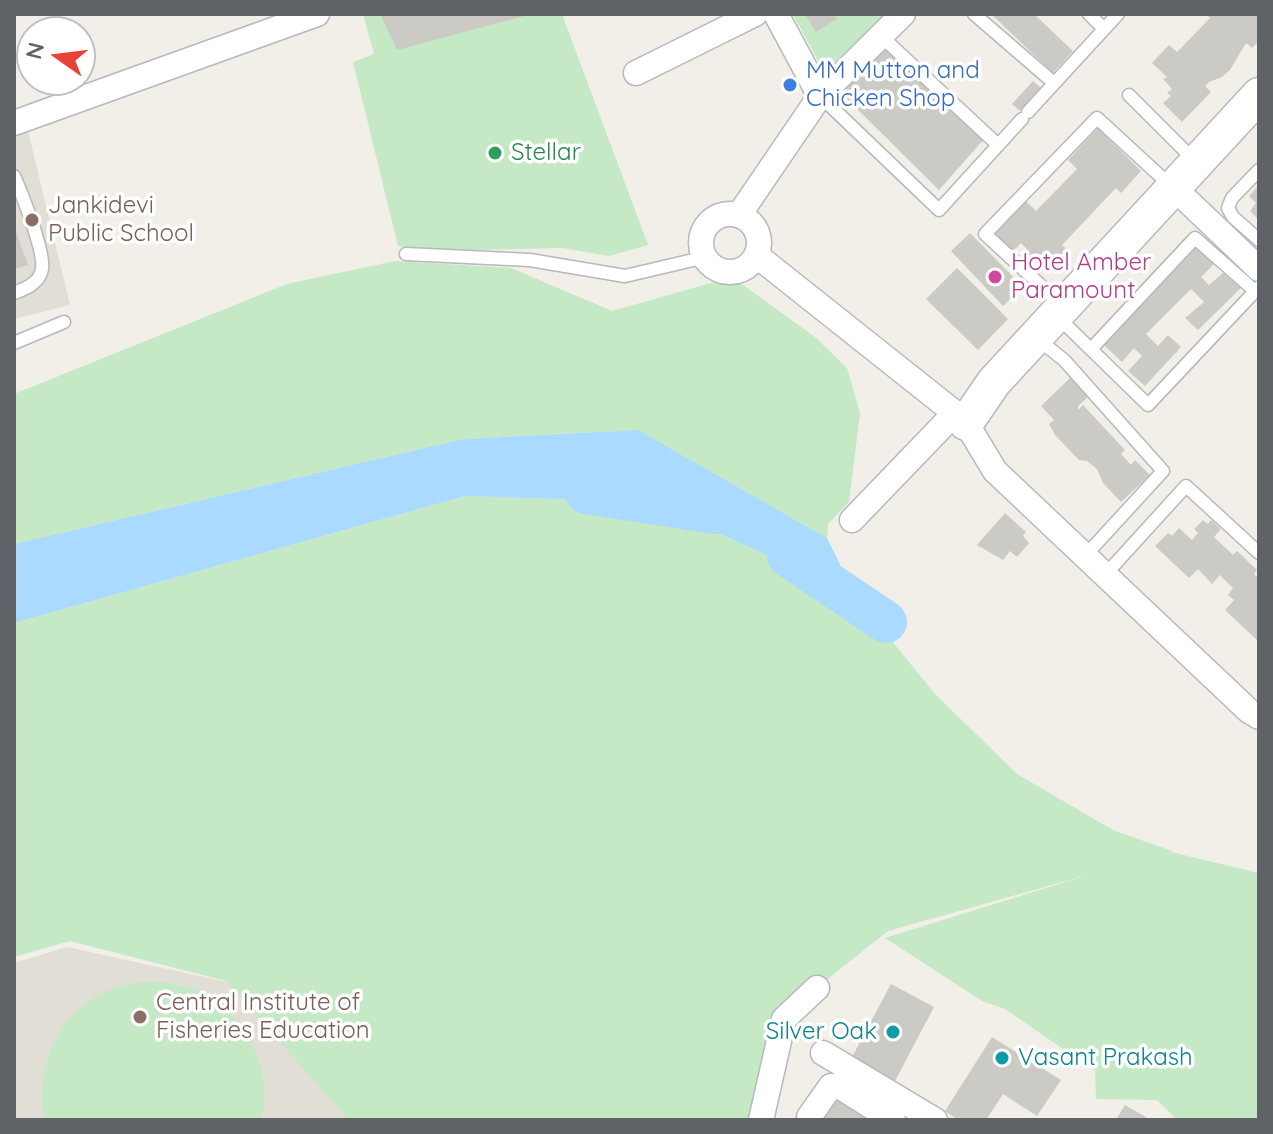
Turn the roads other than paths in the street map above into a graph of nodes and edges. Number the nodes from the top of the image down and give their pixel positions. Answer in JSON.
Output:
{"nodes":[{"id":1,"x":317,"y":14,"type":"edge"},
{"id":2,"x":755,"y":14,"type":"edge"},
{"id":3,"x":776,"y":14,"type":"edge"},
{"id":4,"x":903,"y":14,"type":"edge"},
{"id":5,"x":974,"y":14,"type":"edge"},
{"id":6,"x":1089,"y":14,"type":"edge"},
{"id":7,"x":1118,"y":14,"type":"edge"},
{"id":8,"x":1104,"y":29,"type":"junction"},
{"id":9,"x":881,"y":36,"type":"junction"},
{"id":10,"x":636,"y":73,"type":"dead end"},
{"id":11,"x":1054,"y":83,"type":"junction"},
{"id":12,"x":1129,"y":95,"type":"dead end"},
{"id":13,"x":1259,"y":95,"type":"edge"},
{"id":14,"x":820,"y":96,"type":"junction"},
{"id":15,"x":1259,"y":120,"type":"edge"},
{"id":16,"x":14,"y":123,"type":"edge"},
{"id":17,"x":998,"y":145,"type":"junction"},
{"id":18,"x":1197,"y":163,"type":"junction"},
{"id":19,"x":1259,"y":170,"type":"edge"},
{"id":20,"x":14,"y":176,"type":"edge"},
{"id":21,"x":1180,"y":193,"type":"junction"},
{"id":22,"x":739,"y":215,"type":"junction"},
{"id":23,"x":1259,"y":240,"type":"edge"},
{"id":24,"x":406,"y":254,"type":"dead end"},
{"id":25,"x":756,"y":255,"type":"junction"},
{"id":26,"x":706,"y":257,"type":"junction"},
{"id":27,"x":1258,"y":283,"type":"edge"},
{"id":28,"x":14,"y":293,"type":"edge"},
{"id":29,"x":64,"y":322,"type":"dead end"},
{"id":30,"x":1069,"y":329,"type":"junction"},
{"id":31,"x":14,"y":343,"type":"edge"},
{"id":32,"x":960,"y":418,"type":"junction"},
{"id":33,"x":852,"y":520,"type":"dead end"},
{"id":34,"x":1259,"y":553,"type":"edge"},
{"id":35,"x":1085,"y":556,"type":"junction"},
{"id":36,"x":1105,"y":575,"type":"junction"},
{"id":37,"x":1259,"y":717,"type":"edge"},
{"id":38,"x":817,"y":988,"type":"dead end"},
{"id":39,"x":823,"y":1053,"type":"dead end"},
{"id":40,"x":761,"y":1120,"type":"edge"},
{"id":41,"x":809,"y":1120,"type":"edge"},
{"id":42,"x":893,"y":1120,"type":"edge"},
{"id":43,"x":935,"y":1120,"type":"edge"}],
"edges":[{"from":1,"to":16,"type":"street"},
{"from":2,"to":10,"type":"street"},
{"from":3,"to":14,"type":"street"},
{"from":4,"to":9,"type":"street"},
{"from":5,"to":11,"type":"lane"},
{"from":6,"to":8,"type":"lane"},
{"from":7,"to":8,"type":"lane"},
{"from":8,"to":11,"type":"lane"},
{"from":9,"to":14,"type":"street"},
{"from":9,"to":17,"type":"lane"},
{"from":11,"to":17,"type":"lane"},
{"from":12,"to":18,"type":"lane"},
{"from":13,"to":18,"type":"street"},
{"from":14,"to":17,"type":"lane"},
{"from":14,"to":22,"type":"street"},
{"from":15,"to":21,"type":"street"},
{"from":18,"to":21,"type":"street"},
{"from":19,"to":23,"type":"lane"},
{"from":20,"to":28,"type":"lane"},
{"from":21,"to":27,"type":"street"},
{"from":21,"to":30,"type":"street"},
{"from":21,"to":30,"type":"lane"},
{"from":22,"to":25,"type":"street"},
{"from":22,"to":26,"type":"street"},
{"from":24,"to":26,"type":"lane"},
{"from":25,"to":26,"type":"street"},
{"from":25,"to":32,"type":"street"},
{"from":27,"to":30,"type":"lane"},
{"from":27,"to":30,"type":"lane"},
{"from":29,"to":31,"type":"lane"},
{"from":30,"to":32,"type":"street"},
{"from":30,"to":35,"type":"lane"},
{"from":32,"to":33,"type":"street"},
{"from":32,"to":35,"type":"street"},
{"from":34,"to":36,"type":"lane"},
{"from":35,"to":36,"type":"street"},
{"from":36,"to":37,"type":"street"},
{"from":38,"to":40,"type":"street"},
{"from":39,"to":43,"type":"street"},
{"from":41,"to":42,"type":"street"}]}
